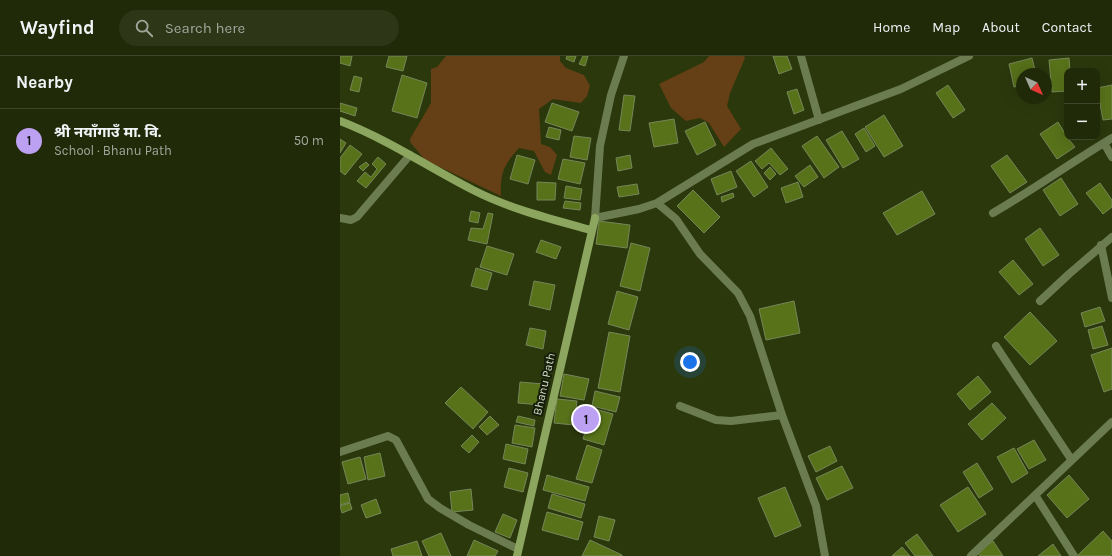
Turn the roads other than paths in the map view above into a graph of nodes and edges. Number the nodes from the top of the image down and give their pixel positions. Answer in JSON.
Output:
{"nodes":[{"id":1,"x":624,"y":56,"type":"edge"},
{"id":2,"x":801,"y":56,"type":"edge"},
{"id":3,"x":969,"y":56,"type":"edge"},
{"id":4,"x":819,"y":120,"type":"junction"},
{"id":5,"x":340,"y":121,"type":"edge"},
{"id":6,"x":1112,"y":138,"type":"edge"},
{"id":7,"x":1104,"y":143,"type":"junction"},
{"id":8,"x":410,"y":155,"type":"junction"},
{"id":9,"x":1112,"y":157,"type":"edge"},
{"id":10,"x":657,"y":203,"type":"junction"},
{"id":11,"x":993,"y":213,"type":"dead end"},
{"id":12,"x":340,"y":218,"type":"edge"},
{"id":13,"x":595,"y":218,"type":"junction"},
{"id":14,"x":591,"y":230,"type":"junction"},
{"id":15,"x":1112,"y":237,"type":"edge"},
{"id":16,"x":1101,"y":245,"type":"junction"},
{"id":17,"x":1112,"y":298,"type":"edge"},
{"id":18,"x":1040,"y":301,"type":"dead end"},
{"id":19,"x":996,"y":346,"type":"dead end"},
{"id":20,"x":680,"y":406,"type":"dead end"},
{"id":21,"x":782,"y":415,"type":"junction"},
{"id":22,"x":1112,"y":422,"type":"edge"},
{"id":23,"x":340,"y":452,"type":"edge"},
{"id":24,"x":1071,"y":459,"type":"junction"},
{"id":25,"x":1035,"y":495,"type":"junction"},
{"id":26,"x":518,"y":552,"type":"edge"},
{"id":27,"x":824,"y":556,"type":"edge"},
{"id":28,"x":971,"y":556,"type":"edge"},
{"id":29,"x":1074,"y":556,"type":"edge"}],
"edges":[{"from":1,"to":13,"type":"street"},
{"from":2,"to":4,"type":"street"},
{"from":3,"to":4,"type":"street"},
{"from":4,"to":10,"type":"street"},
{"from":5,"to":8,"type":"street"},
{"from":6,"to":7,"type":"street"},
{"from":7,"to":9,"type":"street"},
{"from":7,"to":11,"type":"street"},
{"from":8,"to":12,"type":"street"},
{"from":8,"to":14,"type":"street"},
{"from":10,"to":13,"type":"street"},
{"from":10,"to":21,"type":"street"},
{"from":13,"to":14,"type":"street","name":"Bhanu Path"},
{"from":14,"to":26,"type":"street","name":"Bhanu Path"},
{"from":15,"to":16,"type":"street"},
{"from":16,"to":17,"type":"street"},
{"from":16,"to":18,"type":"street"},
{"from":19,"to":24,"type":"street"},
{"from":20,"to":21,"type":"street"},
{"from":21,"to":27,"type":"street"},
{"from":22,"to":24,"type":"street"},
{"from":23,"to":26,"type":"street"},
{"from":24,"to":25,"type":"street"},
{"from":25,"to":28,"type":"street"},
{"from":25,"to":29,"type":"street"}]}
